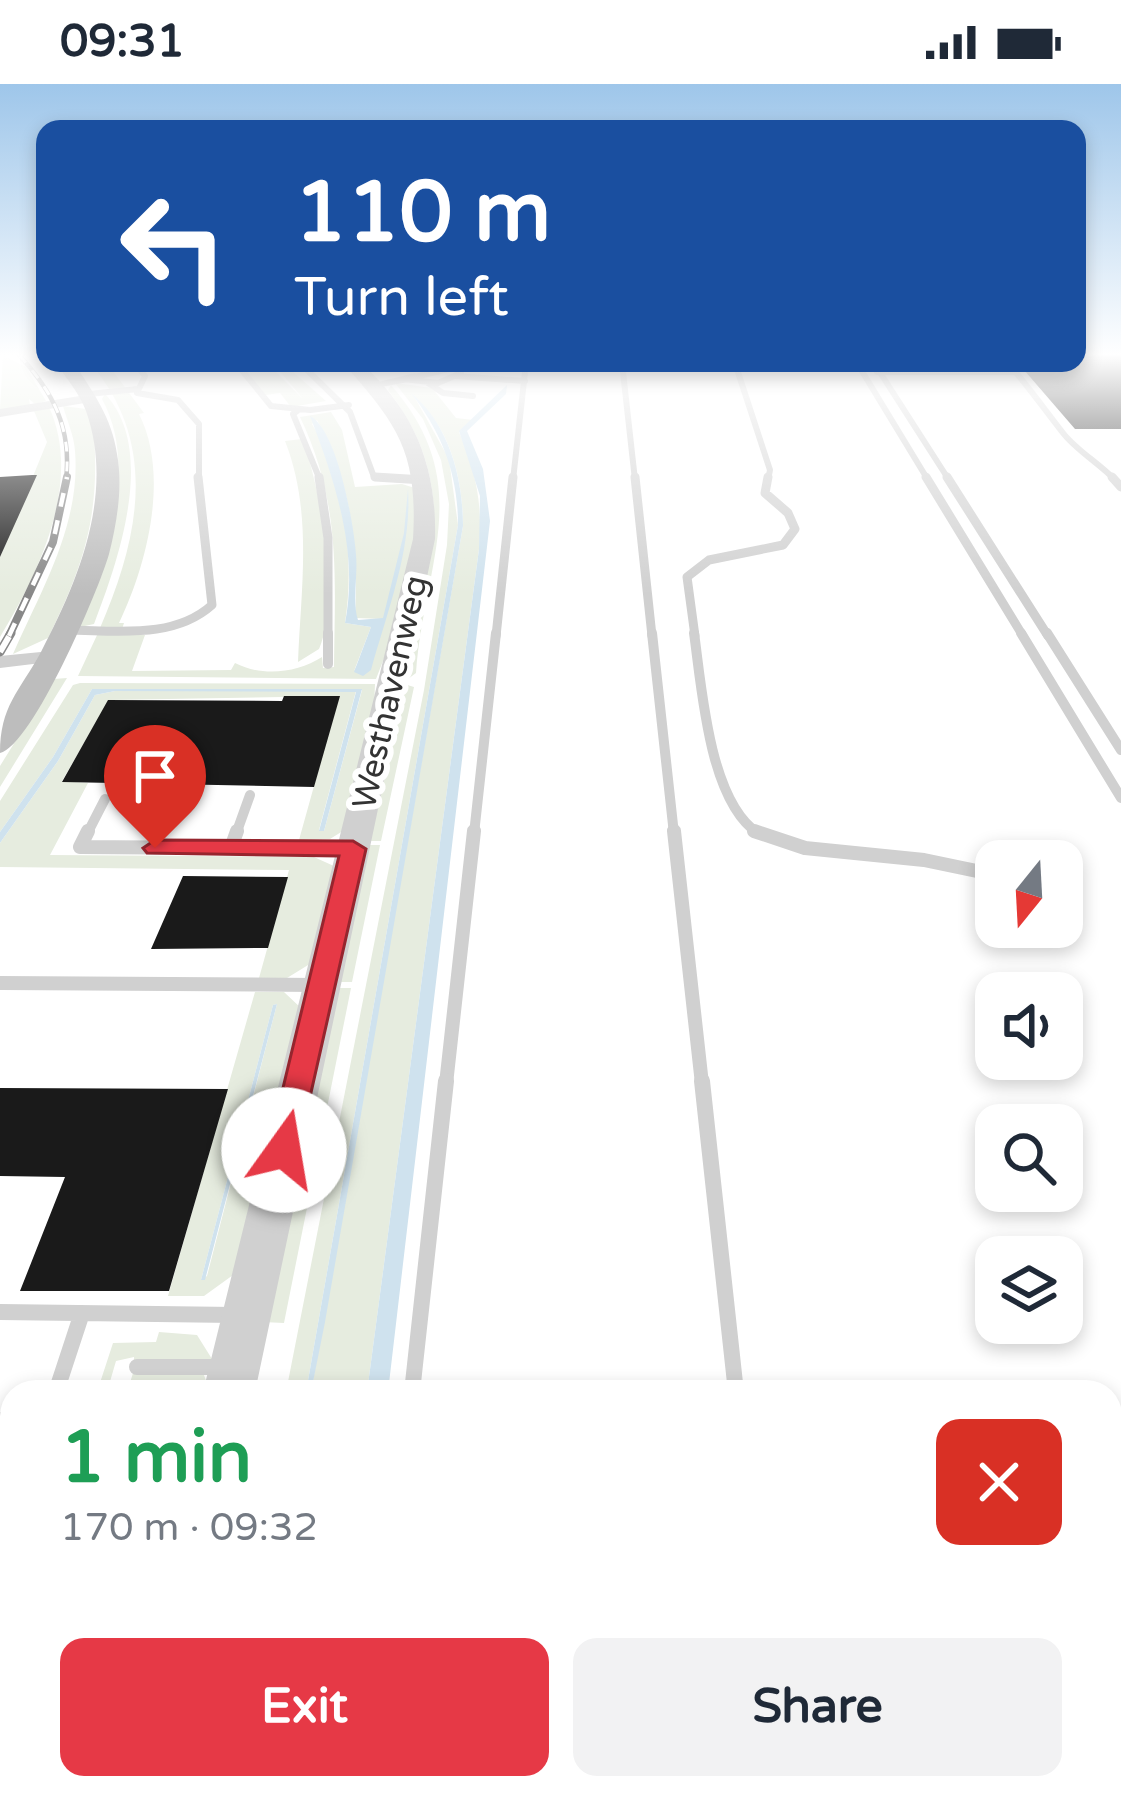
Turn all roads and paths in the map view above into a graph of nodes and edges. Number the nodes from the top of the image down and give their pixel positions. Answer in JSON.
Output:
{"nodes":[{"id":1,"x":105,"y":435,"type":"edge"},
{"id":2,"x":198,"y":435,"type":"edge"},
{"id":3,"x":305,"y":435,"type":"edge"},
{"id":4,"x":363,"y":435,"type":"edge"},
{"id":5,"x":411,"y":435,"type":"edge"},
{"id":6,"x":518,"y":435,"type":"edge"},
{"id":7,"x":630,"y":435,"type":"edge"},
{"id":8,"x":759,"y":435,"type":"edge"},
{"id":9,"x":901,"y":435,"type":"edge"},
{"id":10,"x":920,"y":435,"type":"edge"},
{"id":11,"x":1064,"y":435,"type":"edge"},
{"id":12,"x":424,"y":480,"type":"junction"},
{"id":13,"x":1121,"y":487,"type":"edge"},
{"id":14,"x":66,"y":630,"type":"junction"},
{"id":15,"x":48,"y":663,"type":"junction"},
{"id":16,"x":328,"y":664,"type":"dead end"},
{"id":17,"x":0,"y":666,"type":"edge"},
{"id":18,"x":0,"y":744,"type":"edge"},
{"id":19,"x":1121,"y":750,"type":"edge"},
{"id":20,"x":250,"y":795,"type":"dead end"},
{"id":21,"x":1121,"y":798,"type":"edge"},
{"id":22,"x":105,"y":799,"type":"dead end"},
{"id":23,"x":231,"y":848,"type":"junction"},
{"id":24,"x":353,"y":849,"type":"junction"},
{"id":25,"x":975,"y":871,"type":"edge"},
{"id":26,"x":0,"y":983,"type":"edge"},
{"id":27,"x":322,"y":985,"type":"junction"},
{"id":28,"x":0,"y":1312,"type":"edge"},
{"id":29,"x":82,"y":1313,"type":"junction"},
{"id":30,"x":246,"y":1315,"type":"junction"},
{"id":31,"x":137,"y":1367,"type":"dead end"},
{"id":32,"x":60,"y":1380,"type":"edge"},
{"id":33,"x":231,"y":1380,"type":"edge"},
{"id":34,"x":413,"y":1380,"type":"edge"},
{"id":35,"x":735,"y":1380,"type":"edge"}],
"edges":[{"from":1,"to":14,"type":"main road"},
{"from":2,"to":14,"type":"lane"},
{"from":3,"to":16,"type":"lane"},
{"from":4,"to":12,"type":"lane"},
{"from":5,"to":12,"type":"street","name":"Westhavenweg"},
{"from":6,"to":34,"type":"lane"},
{"from":7,"to":35,"type":"lane"},
{"from":8,"to":25,"type":"lane"},
{"from":9,"to":21,"type":"lane"},
{"from":10,"to":19,"type":"lane"},
{"from":11,"to":13,"type":"lane"},
{"from":12,"to":24,"type":"street","name":"Westhavenweg"},
{"from":14,"to":15,"type":"main road"},
{"from":15,"to":17,"type":"street"},
{"from":15,"to":18,"type":"main road"},
{"from":20,"to":23,"type":"lane"},
{"from":22,"to":23,"type":"lane"},
{"from":23,"to":24,"type":"lane"},
{"from":24,"to":27,"type":"street","name":"Westhavenweg"},
{"from":26,"to":27,"type":"lane"},
{"from":27,"to":30,"type":"street","name":"Westhavenweg"},
{"from":28,"to":29,"type":"lane"},
{"from":29,"to":30,"type":"lane"},
{"from":29,"to":32,"type":"lane"},
{"from":30,"to":33,"type":"street","name":"Westhavenweg"},
{"from":31,"to":33,"type":"lane"}]}
